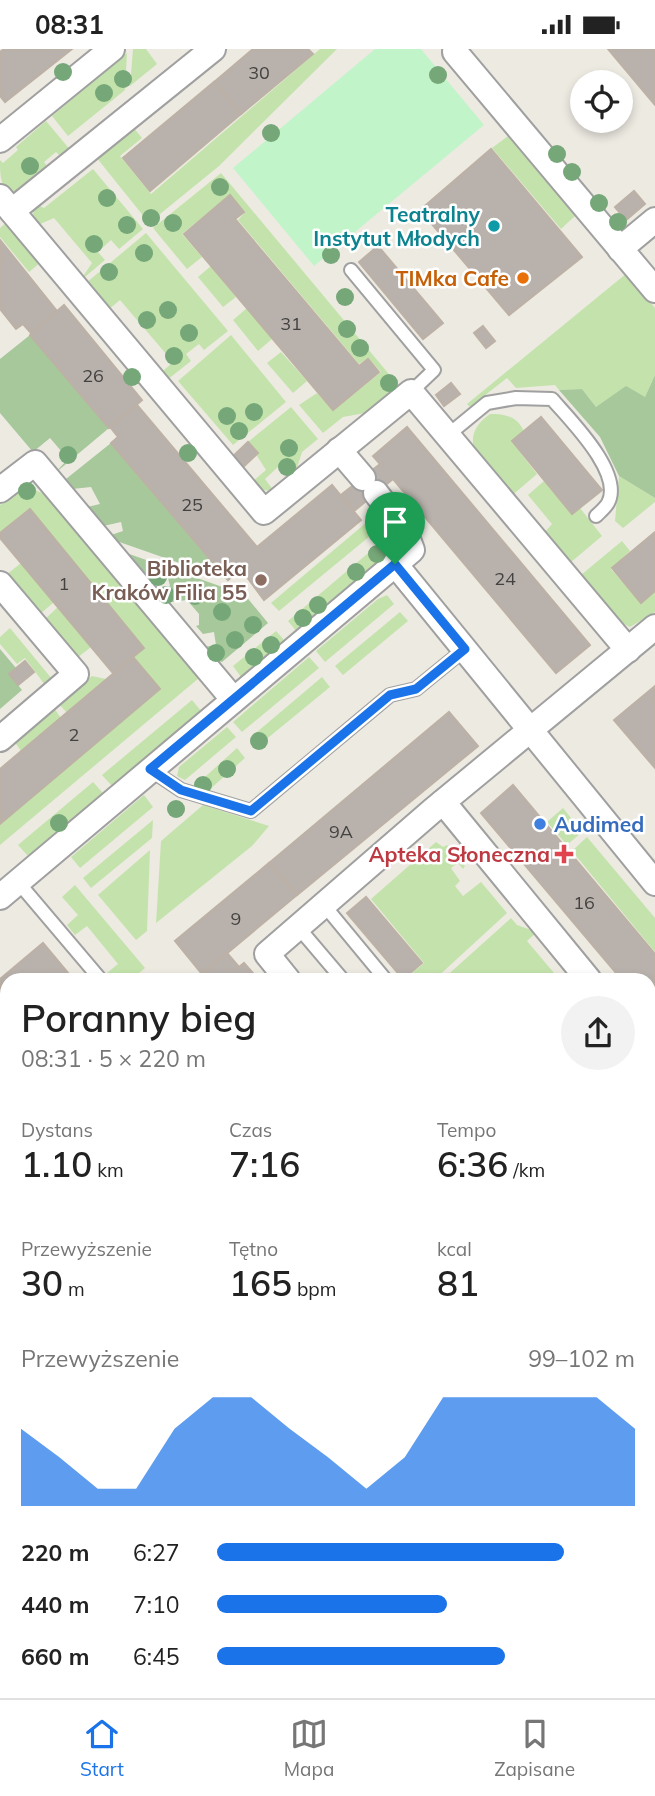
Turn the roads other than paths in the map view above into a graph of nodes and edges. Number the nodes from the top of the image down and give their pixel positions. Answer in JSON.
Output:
{"nodes":[{"id":1,"x":112,"y":49,"type":"edge"},
{"id":2,"x":213,"y":49,"type":"edge"},
{"id":3,"x":455,"y":52,"type":"dead end"},
{"id":4,"x":0,"y":140,"type":"edge"},
{"id":5,"x":6,"y":204,"type":"edge"},
{"id":6,"x":655,"y":220,"type":"edge"},
{"id":7,"x":620,"y":249,"type":"junction"},
{"id":8,"x":351,"y":270,"type":"dead end"},
{"id":9,"x":655,"y":290,"type":"edge"},
{"id":10,"x":411,"y":392,"type":"junction"},
{"id":11,"x":448,"y":435,"type":"junction"},
{"id":12,"x":339,"y":450,"type":"junction"},
{"id":13,"x":0,"y":490,"type":"edge"},
{"id":14,"x":597,"y":516,"type":"dead end"},
{"id":15,"x":395,"y":564,"type":"junction"},
{"id":16,"x":0,"y":584,"type":"edge"},
{"id":17,"x":655,"y":627,"type":"edge"},
{"id":18,"x":465,"y":649,"type":"junction"},
{"id":19,"x":628,"y":650,"type":"junction"},
{"id":20,"x":233,"y":699,"type":"junction"},
{"id":21,"x":530,"y":730,"type":"junction"},
{"id":22,"x":0,"y":739,"type":"edge"},
{"id":23,"x":150,"y":769,"type":"junction"},
{"id":24,"x":443,"y":802,"type":"junction"},
{"id":25,"x":655,"y":883,"type":"edge"},
{"id":26,"x":9,"y":890,"type":"edge"},
{"id":27,"x":324,"y":905,"type":"junction"},
{"id":28,"x":298,"y":927,"type":"junction"},
{"id":29,"x":94,"y":973,"type":"edge"},
{"id":30,"x":282,"y":973,"type":"edge"},
{"id":31,"x":337,"y":973,"type":"edge"},
{"id":32,"x":380,"y":973,"type":"edge"},
{"id":33,"x":583,"y":973,"type":"edge"}],
"edges":[{"from":1,"to":4,"type":"street"},
{"from":2,"to":5,"type":"street"},
{"from":3,"to":7,"type":"street"},
{"from":5,"to":12,"type":"street"},
{"from":6,"to":7,"type":"street"},
{"from":7,"to":9,"type":"street"},
{"from":8,"to":10,"type":"lane"},
{"from":10,"to":11,"type":"street"},
{"from":10,"to":12,"type":"street"},
{"from":11,"to":14,"type":"lane"},
{"from":11,"to":19,"type":"street"},
{"from":12,"to":15,"type":"street"},
{"from":13,"to":20,"type":"street"},
{"from":15,"to":18,"type":"street"},
{"from":15,"to":20,"type":"street"},
{"from":16,"to":22,"type":"street"},
{"from":17,"to":19,"type":"street"},
{"from":18,"to":21,"type":"street"},
{"from":18,"to":23,"type":"lane"},
{"from":19,"to":21,"type":"street"},
{"from":20,"to":23,"type":"street"},
{"from":21,"to":24,"type":"street"},
{"from":21,"to":25,"type":"street"},
{"from":23,"to":26,"type":"street"},
{"from":24,"to":27,"type":"street"},
{"from":24,"to":33,"type":"street"},
{"from":26,"to":29,"type":"lane"},
{"from":27,"to":28,"type":"street"},
{"from":27,"to":32,"type":"lane"},
{"from":28,"to":30,"type":"street"},
{"from":28,"to":31,"type":"lane"}]}
